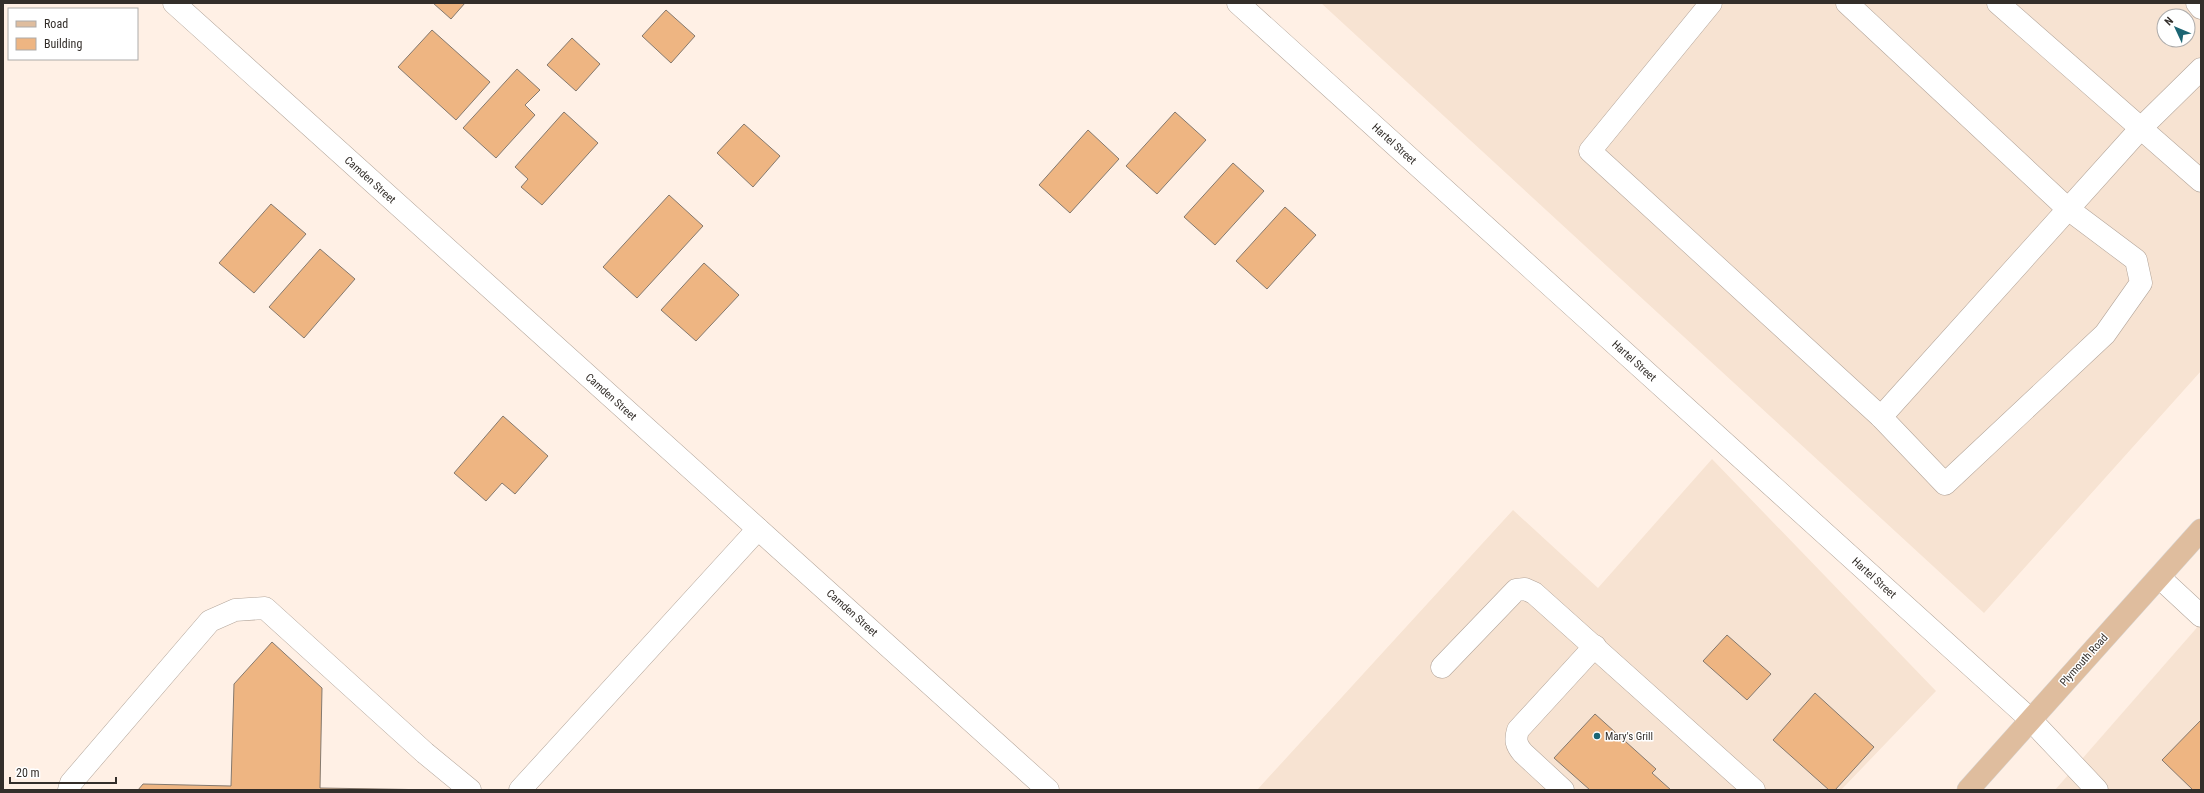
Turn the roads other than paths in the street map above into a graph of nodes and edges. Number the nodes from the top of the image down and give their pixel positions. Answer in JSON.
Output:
{"nodes":[{"id":1,"x":174,"y":3,"type":"edge"},
{"id":2,"x":1238,"y":3,"type":"edge"},
{"id":3,"x":1711,"y":3,"type":"edge"},
{"id":4,"x":1846,"y":3,"type":"edge"},
{"id":5,"x":1998,"y":3,"type":"edge"},
{"id":6,"x":2197,"y":3,"type":"edge"},
{"id":7,"x":2201,"y":8,"type":"edge"},
{"id":8,"x":2201,"y":70,"type":"edge"},
{"id":9,"x":2141,"y":128,"type":"junction"},
{"id":10,"x":2201,"y":181,"type":"edge"},
{"id":11,"x":2068,"y":209,"type":"junction"},
{"id":12,"x":1881,"y":417,"type":"junction"},
{"id":13,"x":758,"y":529,"type":"junction"},
{"id":14,"x":2201,"y":530,"type":"edge"},
{"id":15,"x":2159,"y":577,"type":"junction"},
{"id":16,"x":2201,"y":616,"type":"edge"},
{"id":17,"x":1594,"y":646,"type":"junction"},
{"id":18,"x":1442,"y":667,"type":"dead end"},
{"id":19,"x":2030,"y":719,"type":"junction"},
{"id":20,"x":70,"y":790,"type":"edge"},
{"id":21,"x":470,"y":790,"type":"edge"},
{"id":22,"x":520,"y":790,"type":"edge"},
{"id":23,"x":1048,"y":790,"type":"edge"},
{"id":24,"x":1563,"y":790,"type":"edge"},
{"id":25,"x":1754,"y":790,"type":"edge"},
{"id":26,"x":1968,"y":790,"type":"edge"},
{"id":27,"x":2097,"y":790,"type":"edge"}],
"edges":[{"from":1,"to":13,"type":"street","name":"Camden Street"},
{"from":2,"to":19,"type":"street","name":"Hartel Street"},
{"from":3,"to":12,"type":"street"},
{"from":4,"to":11,"type":"street"},
{"from":5,"to":9,"type":"street"},
{"from":6,"to":7,"type":"street"},
{"from":8,"to":9,"type":"street"},
{"from":9,"to":10,"type":"street"},
{"from":9,"to":11,"type":"street"},
{"from":11,"to":12,"type":"street"},
{"from":11,"to":12,"type":"street"},
{"from":13,"to":22,"type":"street"},
{"from":13,"to":23,"type":"street","name":"Camden Street"},
{"from":14,"to":15,"type":"main road","name":"Plymouth Road"},
{"from":15,"to":16,"type":"street"},
{"from":15,"to":19,"type":"main road","name":"Plymouth Road"},
{"from":17,"to":18,"type":"street"},
{"from":17,"to":24,"type":"street"},
{"from":17,"to":25,"type":"street"},
{"from":19,"to":26,"type":"main road","name":"Plymouth Road"},
{"from":19,"to":27,"type":"street","name":"Hartel Street"},
{"from":20,"to":21,"type":"street"}]}
